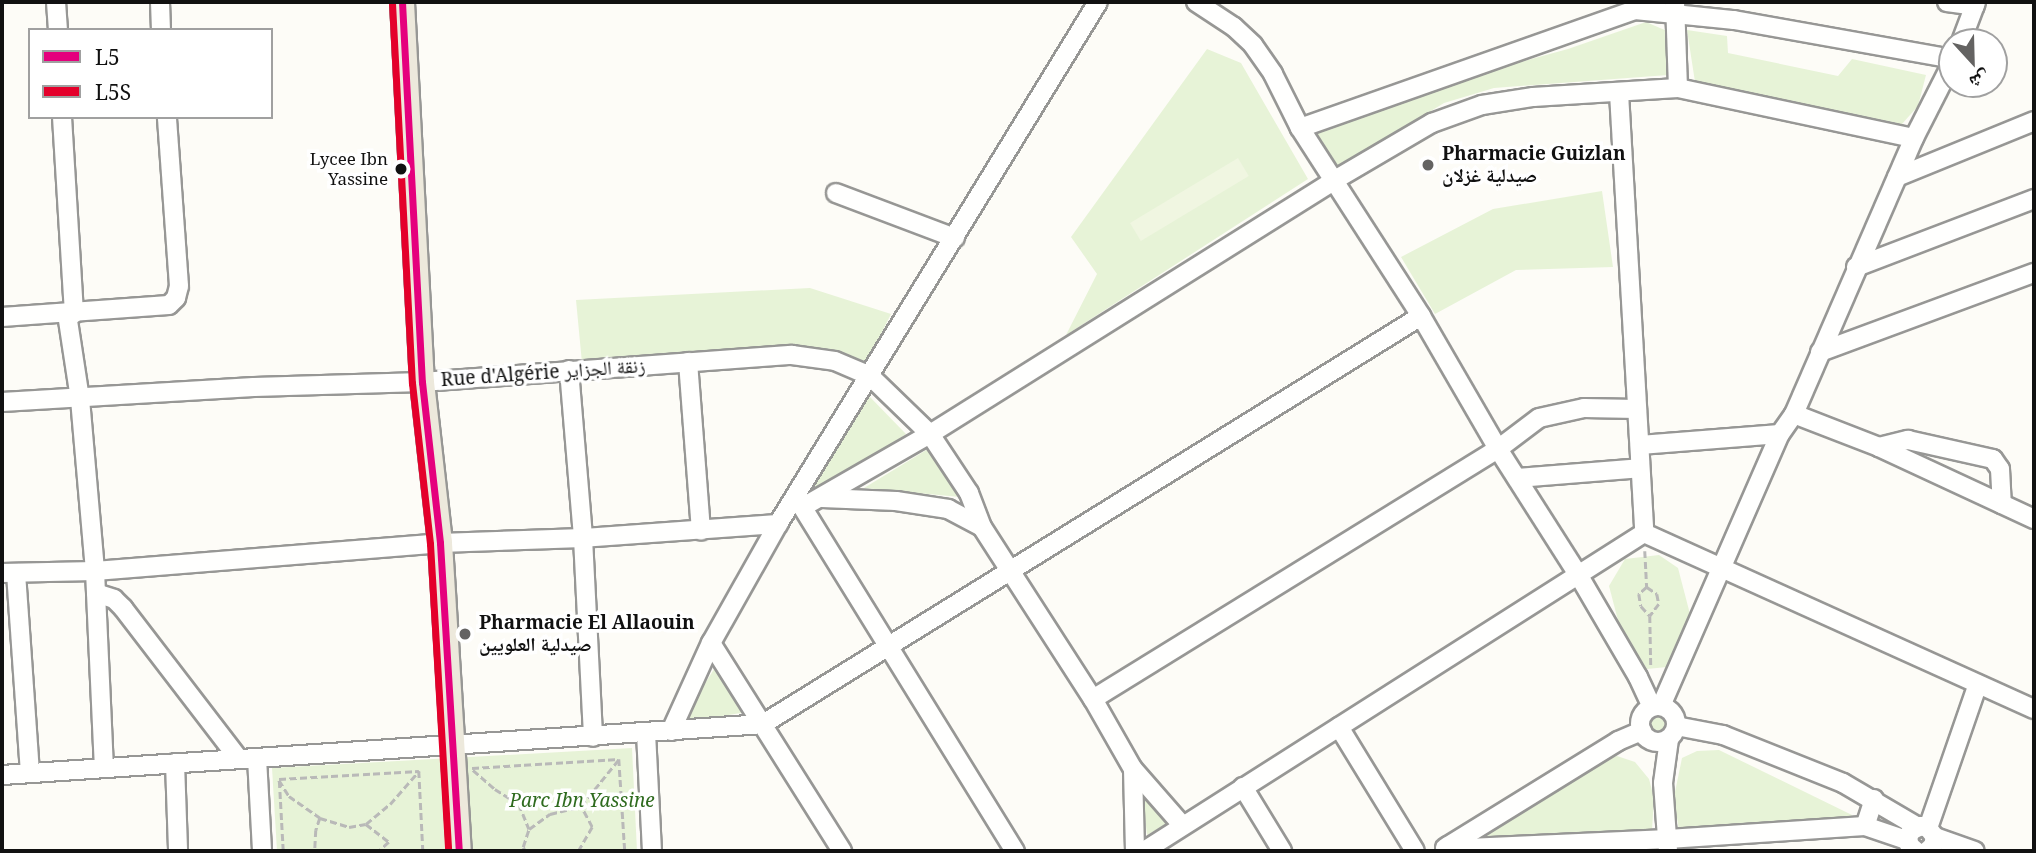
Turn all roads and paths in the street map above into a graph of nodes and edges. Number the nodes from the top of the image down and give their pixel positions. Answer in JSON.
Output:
{"nodes":[{"id":1,"x":57,"y":2,"type":"edge"},
{"id":2,"x":160,"y":2,"type":"edge"},
{"id":3,"x":402,"y":2,"type":"edge"},
{"id":4,"x":1098,"y":2,"type":"edge"},
{"id":5,"x":1201,"y":2,"type":"edge"},
{"id":6,"x":1947,"y":2,"type":"edge"},
{"id":7,"x":1975,"y":4,"type":"edge"},
{"id":8,"x":1675,"y":9,"type":"edge"},
{"id":9,"x":58,"y":28,"type":"edge"},
{"id":10,"x":161,"y":28,"type":"edge"},
{"id":11,"x":1966,"y":28,"type":"edge"},
{"id":12,"x":1938,"y":58,"type":"edge"},
{"id":13,"x":1678,"y":88,"type":"junction"},
{"id":14,"x":1938,"y":89,"type":"edge"},
{"id":15,"x":1619,"y":93,"type":"junction"},
{"id":16,"x":62,"y":119,"type":"edge"},
{"id":17,"x":167,"y":119,"type":"edge"},
{"id":18,"x":2034,"y":121,"type":"edge"},
{"id":19,"x":1300,"y":128,"type":"junction"},
{"id":20,"x":1914,"y":138,"type":"junction"},
{"id":21,"x":1897,"y":177,"type":"junction"},
{"id":22,"x":1333,"y":181,"type":"junction"},
{"id":23,"x":836,"y":193,"type":"dead end"},
{"id":24,"x":2034,"y":199,"type":"edge"},
{"id":25,"x":956,"y":238,"type":"junction"},
{"id":26,"x":1856,"y":267,"type":"junction"},
{"id":27,"x":2034,"y":273,"type":"edge"},
{"id":28,"x":70,"y":314,"type":"junction"},
{"id":29,"x":1421,"y":316,"type":"junction"},
{"id":30,"x":2,"y":317,"type":"edge"},
{"id":31,"x":1820,"y":352,"type":"junction"},
{"id":32,"x":688,"y":362,"type":"junction"},
{"id":33,"x":569,"y":370,"type":"junction"},
{"id":34,"x":870,"y":376,"type":"junction"},
{"id":35,"x":422,"y":382,"type":"junction"},
{"id":36,"x":80,"y":399,"type":"junction"},
{"id":37,"x":2,"y":402,"type":"edge"},
{"id":38,"x":1637,"y":409,"type":"junction"},
{"id":39,"x":1794,"y":414,"type":"junction"},
{"id":40,"x":930,"y":434,"type":"junction"},
{"id":41,"x":1780,"y":434,"type":"junction"},
{"id":42,"x":1640,"y":445,"type":"junction"},
{"id":43,"x":1879,"y":447,"type":"junction"},
{"id":44,"x":1498,"y":449,"type":"junction"},
{"id":45,"x":1640,"y":468,"type":"junction"},
{"id":46,"x":1517,"y":478,"type":"junction"},
{"id":47,"x":822,"y":498,"type":"junction"},
{"id":48,"x":800,"y":502,"type":"junction"},
{"id":49,"x":2002,"y":504,"type":"junction"},
{"id":50,"x":2034,"y":519,"type":"edge"},
{"id":51,"x":778,"y":524,"type":"junction"},
{"id":52,"x":982,"y":527,"type":"junction"},
{"id":53,"x":701,"y":530,"type":"junction"},
{"id":54,"x":1644,"y":533,"type":"junction"},
{"id":55,"x":583,"y":538,"type":"junction"},
{"id":56,"x":440,"y":543,"type":"junction"},
{"id":57,"x":1722,"y":570,"type":"junction"},
{"id":58,"x":94,"y":571,"type":"junction"},
{"id":59,"x":1011,"y":571,"type":"junction"},
{"id":60,"x":9,"y":573,"type":"edge"},
{"id":61,"x":1579,"y":576,"type":"junction"},
{"id":62,"x":1647,"y":587,"type":"junction"},
{"id":63,"x":96,"y":593,"type":"junction"},
{"id":64,"x":1650,"y":617,"type":"junction"},
{"id":65,"x":710,"y":643,"type":"junction"},
{"id":66,"x":888,"y":644,"type":"junction"},
{"id":67,"x":1651,"y":668,"type":"dead end"},
{"id":68,"x":1978,"y":684,"type":"junction"},
{"id":69,"x":1093,"y":699,"type":"junction"},
{"id":70,"x":1656,"y":707,"type":"junction"},
{"id":71,"x":2034,"y":709,"type":"edge"},
{"id":72,"x":763,"y":724,"type":"junction"},
{"id":73,"x":1339,"y":727,"type":"junction"},
{"id":74,"x":671,"y":732,"type":"junction"},
{"id":75,"x":646,"y":733,"type":"junction"},
{"id":76,"x":1672,"y":733,"type":"junction"},
{"id":77,"x":1645,"y":735,"type":"junction"},
{"id":78,"x":593,"y":737,"type":"junction"},
{"id":79,"x":454,"y":746,"type":"junction"},
{"id":80,"x":257,"y":758,"type":"junction"},
{"id":81,"x":619,"y":759,"type":"junction"},
{"id":82,"x":239,"y":760,"type":"junction"},
{"id":83,"x":175,"y":763,"type":"junction"},
{"id":84,"x":104,"y":768,"type":"junction"},
{"id":85,"x":471,"y":768,"type":"junction"},
{"id":86,"x":1133,"y":769,"type":"junction"},
{"id":87,"x":419,"y":771,"type":"junction"},
{"id":88,"x":30,"y":773,"type":"junction"},
{"id":89,"x":2,"y":775,"type":"edge"},
{"id":90,"x":279,"y":779,"type":"junction"},
{"id":91,"x":472,"y":782,"type":"dead end"},
{"id":92,"x":1663,"y":783,"type":"junction"},
{"id":93,"x":1243,"y":786,"type":"junction"},
{"id":94,"x":1874,"y":799,"type":"junction"},
{"id":95,"x":581,"y":806,"type":"junction"},
{"id":96,"x":320,"y":818,"type":"junction"},
{"id":97,"x":366,"y":824,"type":"junction"},
{"id":98,"x":1182,"y":825,"type":"junction"},
{"id":99,"x":1864,"y":826,"type":"junction"},
{"id":100,"x":529,"y":829,"type":"junction"},
{"id":101,"x":1924,"y":842,"type":"edge"},
{"id":102,"x":1668,"y":845,"type":"edge"},
{"id":103,"x":1443,"y":849,"type":"edge"},
{"id":104,"x":1467,"y":850,"type":"edge"},
{"id":105,"x":178,"y":851,"type":"edge"},
{"id":106,"x":262,"y":851,"type":"edge"},
{"id":107,"x":283,"y":851,"type":"edge"},
{"id":108,"x":315,"y":851,"type":"edge"},
{"id":109,"x":379,"y":851,"type":"edge"},
{"id":110,"x":423,"y":851,"type":"edge"},
{"id":111,"x":459,"y":851,"type":"edge"},
{"id":112,"x":525,"y":851,"type":"edge"},
{"id":113,"x":578,"y":851,"type":"edge"},
{"id":114,"x":625,"y":851,"type":"edge"},
{"id":115,"x":652,"y":851,"type":"edge"},
{"id":116,"x":842,"y":851,"type":"edge"},
{"id":117,"x":1015,"y":851,"type":"edge"},
{"id":118,"x":1135,"y":851,"type":"edge"},
{"id":119,"x":1144,"y":851,"type":"edge"},
{"id":120,"x":1282,"y":851,"type":"edge"},
{"id":121,"x":1415,"y":851,"type":"edge"},
{"id":122,"x":1975,"y":851,"type":"edge"}],
"edges":[{"from":1,"to":9,"type":"street"},
{"from":2,"to":10,"type":"street"},
{"from":3,"to":35,"type":"main road"},
{"from":4,"to":25,"type":"street"},
{"from":5,"to":19,"type":"street"},
{"from":6,"to":7,"type":"street"},
{"from":7,"to":11,"type":"street"},
{"from":8,"to":12,"type":"street"},
{"from":8,"to":13,"type":"street"},
{"from":8,"to":19,"type":"street"},
{"from":13,"to":15,"type":"street"},
{"from":13,"to":20,"type":"street"},
{"from":14,"to":20,"type":"street"},
{"from":15,"to":22,"type":"street"},
{"from":15,"to":38,"type":"street"},
{"from":16,"to":28,"type":"street"},
{"from":17,"to":28,"type":"street"},
{"from":18,"to":21,"type":"street"},
{"from":19,"to":22,"type":"street"},
{"from":20,"to":21,"type":"street"},
{"from":21,"to":26,"type":"street"},
{"from":22,"to":29,"type":"street"},
{"from":22,"to":40,"type":"street"},
{"from":23,"to":25,"type":"street"},
{"from":24,"to":26,"type":"street"},
{"from":25,"to":34,"type":"street"},
{"from":26,"to":31,"type":"street"},
{"from":27,"to":31,"type":"street"},
{"from":28,"to":30,"type":"street"},
{"from":28,"to":36,"type":"street"},
{"from":29,"to":44,"type":"street"},
{"from":29,"to":59,"type":"street"},
{"from":31,"to":39,"type":"street"},
{"from":32,"to":33,"type":"street","name":"Rue d'Algérie زنقة الجزاير"},
{"from":32,"to":34,"type":"street","name":"Rue d'Algérie زنقة الجزاير"},
{"from":32,"to":53,"type":"street"},
{"from":33,"to":35,"type":"street","name":"Rue d'Algérie زنقة الجزاير"},
{"from":33,"to":55,"type":"street"},
{"from":34,"to":40,"type":"street"},
{"from":34,"to":48,"type":"street"},
{"from":35,"to":36,"type":"street","name":"Rue d'Algérie زنقة الجزاير"},
{"from":35,"to":56,"type":"main road"},
{"from":36,"to":37,"type":"street","name":"Rue d'Algérie زنقة الجزاير"},
{"from":36,"to":58,"type":"street"},
{"from":38,"to":42,"type":"street"},
{"from":38,"to":44,"type":"street"},
{"from":39,"to":41,"type":"street"},
{"from":39,"to":43,"type":"street"},
{"from":40,"to":47,"type":"street"},
{"from":40,"to":52,"type":"street"},
{"from":41,"to":42,"type":"street"},
{"from":41,"to":57,"type":"street"},
{"from":42,"to":45,"type":"street"},
{"from":43,"to":49,"type":"street"},
{"from":43,"to":49,"type":"street"},
{"from":44,"to":46,"type":"street"},
{"from":44,"to":69,"type":"street"},
{"from":45,"to":46,"type":"street"},
{"from":45,"to":54,"type":"street"},
{"from":46,"to":61,"type":"street"},
{"from":47,"to":48,"type":"street"},
{"from":47,"to":52,"type":"street"},
{"from":48,"to":51,"type":"street"},
{"from":48,"to":66,"type":"street"},
{"from":49,"to":50,"type":"street"},
{"from":51,"to":53,"type":"street"},
{"from":51,"to":65,"type":"street"},
{"from":52,"to":59,"type":"street"},
{"from":53,"to":55,"type":"street"},
{"from":54,"to":57,"type":"street"},
{"from":54,"to":61,"type":"street"},
{"from":54,"to":62,"type":"path"},
{"from":55,"to":56,"type":"street"},
{"from":55,"to":78,"type":"street"},
{"from":56,"to":58,"type":"street"},
{"from":56,"to":79,"type":"main road"},
{"from":57,"to":68,"type":"street"},
{"from":57,"to":70,"type":"street"},
{"from":58,"to":60,"type":"street"},
{"from":58,"to":63,"type":"street"},
{"from":59,"to":66,"type":"street"},
{"from":59,"to":69,"type":"street"},
{"from":60,"to":88,"type":"street"},
{"from":61,"to":70,"type":"street"},
{"from":61,"to":73,"type":"street"},
{"from":62,"to":64,"type":"path"},
{"from":62,"to":64,"type":"path"},
{"from":63,"to":82,"type":"street"},
{"from":63,"to":84,"type":"street"},
{"from":64,"to":67,"type":"path"},
{"from":65,"to":72,"type":"street"},
{"from":65,"to":74,"type":"street"},
{"from":66,"to":72,"type":"street"},
{"from":66,"to":117,"type":"street"},
{"from":68,"to":71,"type":"street"},
{"from":68,"to":101,"type":"street"},
{"from":69,"to":86,"type":"street"},
{"from":70,"to":76,"type":"street"},
{"from":70,"to":77,"type":"street"},
{"from":72,"to":74,"type":"street"},
{"from":72,"to":116,"type":"street"},
{"from":73,"to":93,"type":"street"},
{"from":73,"to":121,"type":"street"},
{"from":74,"to":75,"type":"street"},
{"from":75,"to":78,"type":"street"},
{"from":75,"to":115,"type":"street"},
{"from":76,"to":77,"type":"street"},
{"from":76,"to":92,"type":"street"},
{"from":76,"to":94,"type":"street"},
{"from":77,"to":92,"type":"street"},
{"from":77,"to":103,"type":"street"},
{"from":78,"to":79,"type":"street"},
{"from":79,"to":80,"type":"street"},
{"from":79,"to":111,"type":"main road"},
{"from":80,"to":82,"type":"street"},
{"from":80,"to":106,"type":"street"},
{"from":81,"to":85,"type":"path"},
{"from":81,"to":95,"type":"path"},
{"from":81,"to":114,"type":"path"},
{"from":82,"to":83,"type":"street"},
{"from":83,"to":84,"type":"street"},
{"from":83,"to":105,"type":"street"},
{"from":84,"to":88,"type":"street"},
{"from":85,"to":91,"type":"path"},
{"from":85,"to":100,"type":"path"},
{"from":86,"to":98,"type":"street"},
{"from":86,"to":118,"type":"street"},
{"from":87,"to":90,"type":"path"},
{"from":87,"to":97,"type":"path"},
{"from":87,"to":110,"type":"path"},
{"from":88,"to":89,"type":"street"},
{"from":90,"to":96,"type":"path"},
{"from":90,"to":107,"type":"path"},
{"from":92,"to":102,"type":"street"},
{"from":93,"to":98,"type":"street"},
{"from":93,"to":120,"type":"street"},
{"from":94,"to":99,"type":"street"},
{"from":94,"to":101,"type":"street"},
{"from":95,"to":100,"type":"path"},
{"from":95,"to":113,"type":"path"},
{"from":96,"to":97,"type":"path"},
{"from":96,"to":108,"type":"path"},
{"from":97,"to":109,"type":"path"},
{"from":98,"to":119,"type":"street"},
{"from":99,"to":101,"type":"street"},
{"from":99,"to":102,"type":"street"},
{"from":100,"to":112,"type":"path"},
{"from":101,"to":122,"type":"street"},
{"from":102,"to":104,"type":"street"},
{"from":103,"to":104,"type":"street"}]}
